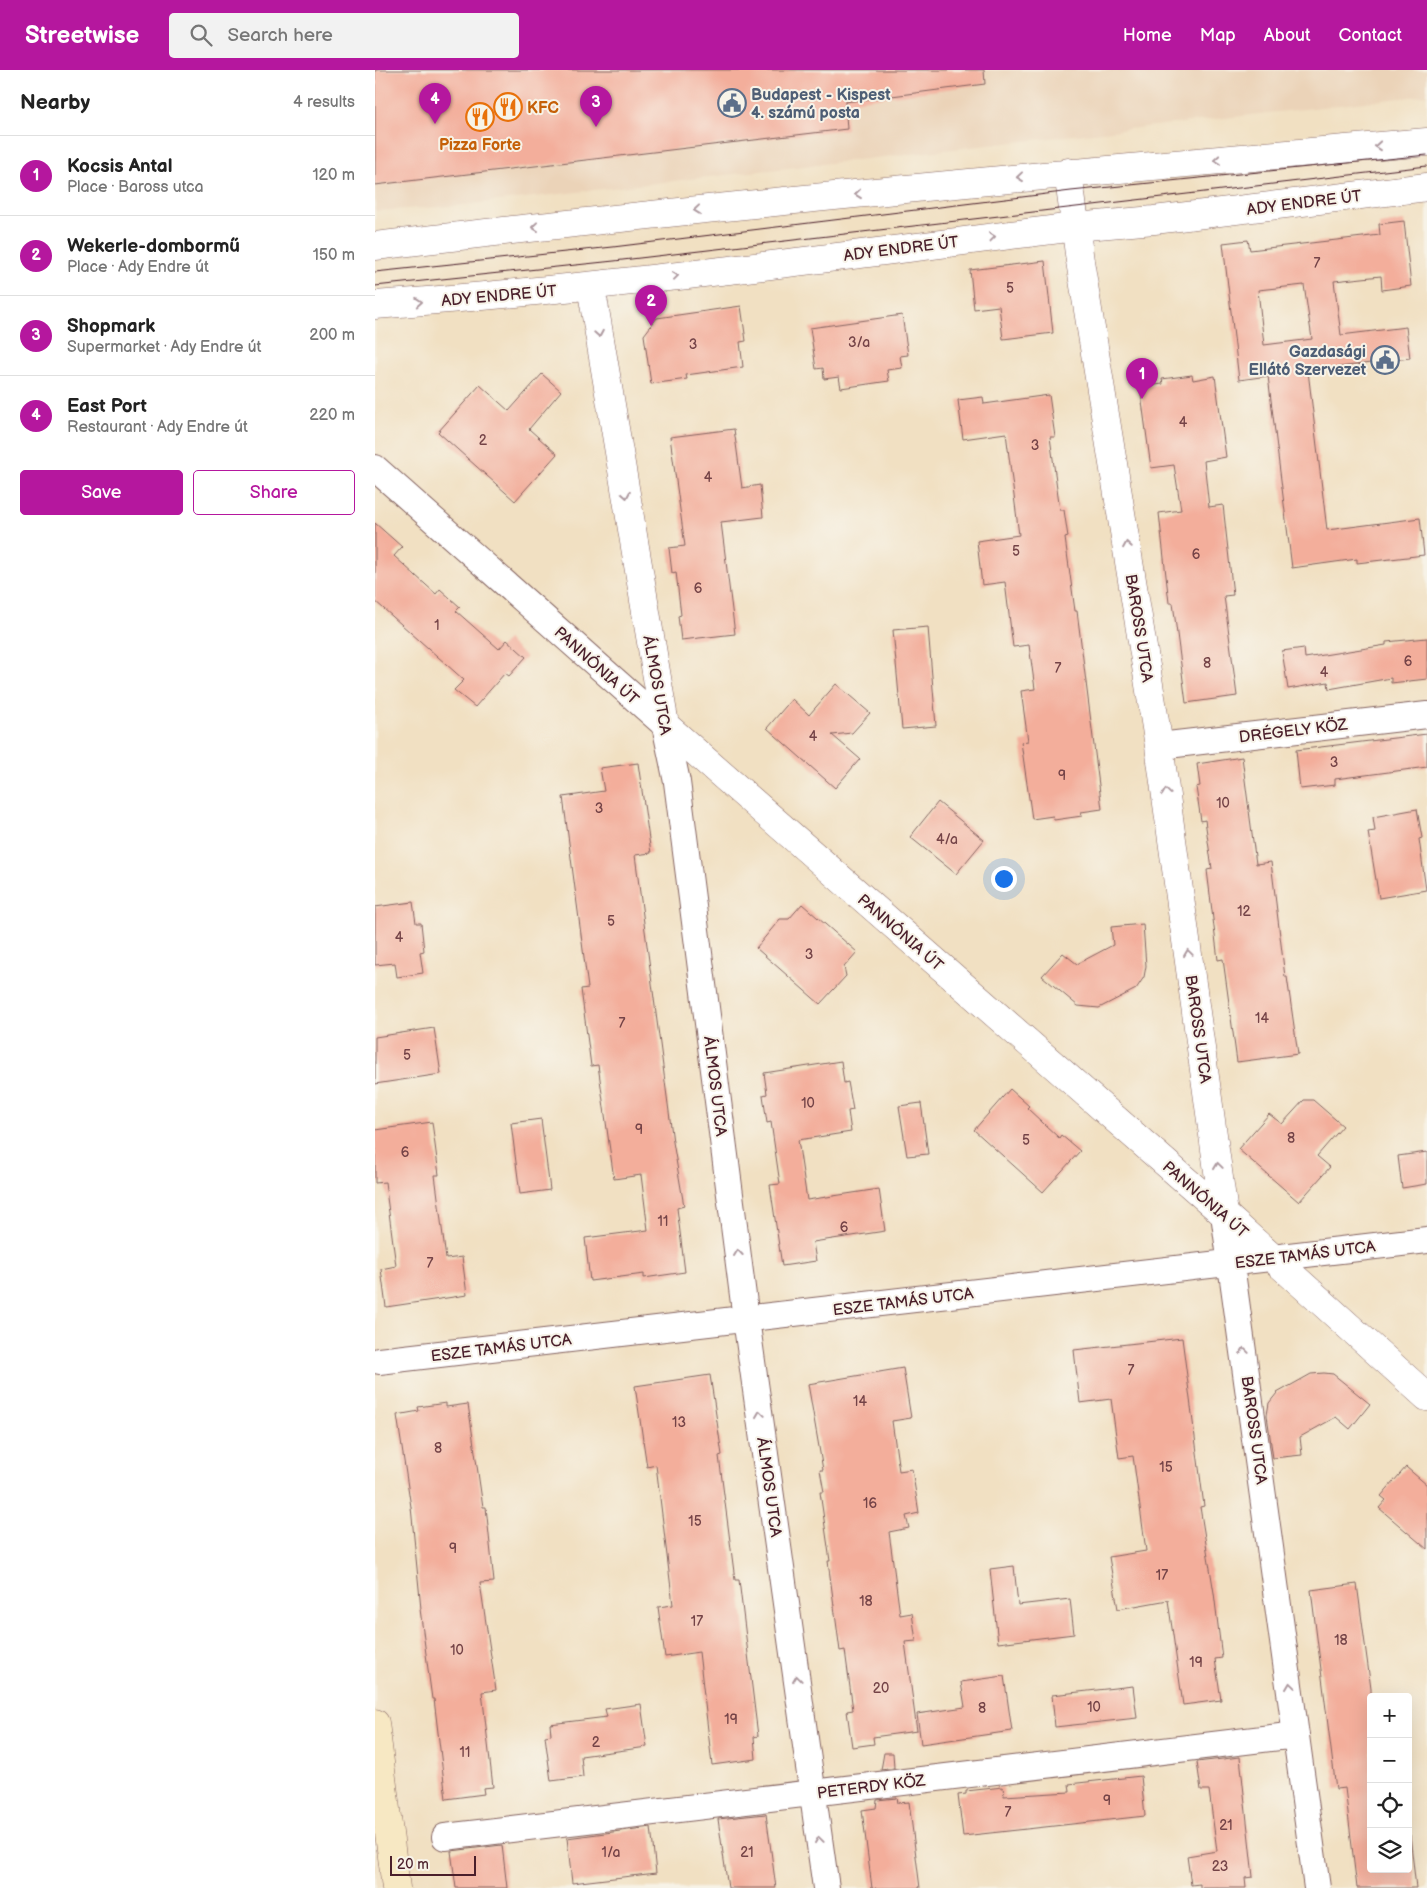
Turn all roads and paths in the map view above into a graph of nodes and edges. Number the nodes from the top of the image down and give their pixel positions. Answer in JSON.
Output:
{"nodes":[{"id":1,"x":1427,"y":142,"type":"edge"},
{"id":2,"x":1068,"y":172,"type":"junction"},
{"id":3,"x":1427,"y":187,"type":"edge"},
{"id":4,"x":1075,"y":227,"type":"junction"},
{"id":5,"x":375,"y":246,"type":"edge"},
{"id":6,"x":591,"y":286,"type":"junction"},
{"id":7,"x":375,"y":305,"type":"edge"},
{"id":8,"x":375,"y":468,"type":"edge"},
{"id":9,"x":1427,"y":714,"type":"edge"},
{"id":10,"x":665,"y":725,"type":"junction"},
{"id":11,"x":1159,"y":746,"type":"junction"},
{"id":12,"x":1224,"y":1214,"type":"junction"},
{"id":13,"x":1427,"y":1240,"type":"edge"},
{"id":14,"x":1272,"y":1256,"type":"junction"},
{"id":15,"x":1232,"y":1263,"type":"junction"},
{"id":16,"x":746,"y":1319,"type":"junction"},
{"id":17,"x":379,"y":1362,"type":"dead end"},
{"id":18,"x":1427,"y":1397,"type":"edge"},
{"id":19,"x":375,"y":1723,"type":"edge"},
{"id":20,"x":1296,"y":1735,"type":"junction"},
{"id":21,"x":813,"y":1793,"type":"junction"},
{"id":22,"x":445,"y":1837,"type":"dead end"},
{"id":23,"x":396,"y":1888,"type":"edge"},
{"id":24,"x":826,"y":1888,"type":"edge"},
{"id":25,"x":1317,"y":1888,"type":"edge"}],
"edges":[{"from":1,"to":2,"type":"street","one_way":true},
{"from":2,"to":4,"type":"street","name":"BAROSS UTCA"},
{"from":2,"to":5,"type":"street","one_way":true},
{"from":3,"to":4,"type":"street","name":"ADY ENDRE ÚT"},
{"from":6,"to":4,"type":"street","name":"ADY ENDRE ÚT","one_way":true},
{"from":11,"to":4,"type":"street","name":"BAROSS UTCA","one_way":true},
{"from":7,"to":6,"type":"street","name":"ADY ENDRE ÚT","one_way":true},
{"from":6,"to":10,"type":"street","name":"ÁLMOS UTCA","one_way":true},
{"from":8,"to":10,"type":"street","name":"PANNÓNIA ÚT"},
{"from":9,"to":11,"type":"street","name":"DRÉGELY KÖZ"},
{"from":10,"to":12,"type":"street","name":"PANNÓNIA ÚT"},
{"from":16,"to":10,"type":"street","name":"ÁLMOS UTCA","one_way":true},
{"from":12,"to":11,"type":"street","name":"BAROSS UTCA","one_way":true},
{"from":12,"to":14,"type":"street","name":"PANNÓNIA ÚT"},
{"from":12,"to":15,"type":"street","name":"BAROSS UTCA"},
{"from":13,"to":14,"type":"street","name":"ESZE TAMÁS UTCA"},
{"from":14,"to":15,"type":"street","name":"ESZE TAMÁS UTCA"},
{"from":14,"to":18,"type":"street","name":"PANNÓNIA ÚT"},
{"from":15,"to":16,"type":"street","name":"ESZE TAMÁS UTCA"},
{"from":20,"to":15,"type":"street","name":"BAROSS UTCA","one_way":true},
{"from":16,"to":17,"type":"street","name":"ESZE TAMÁS UTCA"},
{"from":21,"to":16,"type":"street","name":"ÁLMOS UTCA","one_way":true},
{"from":19,"to":23,"type":"main road"},
{"from":20,"to":21,"type":"street","name":"PETERDY KÖZ"},
{"from":20,"to":25,"type":"street","name":"BAROSS UTCA"},
{"from":21,"to":22,"type":"street","name":"PETERDY KÖZ"},
{"from":24,"to":21,"type":"street","name":"ÁLMOS UTCA","one_way":true}]}
